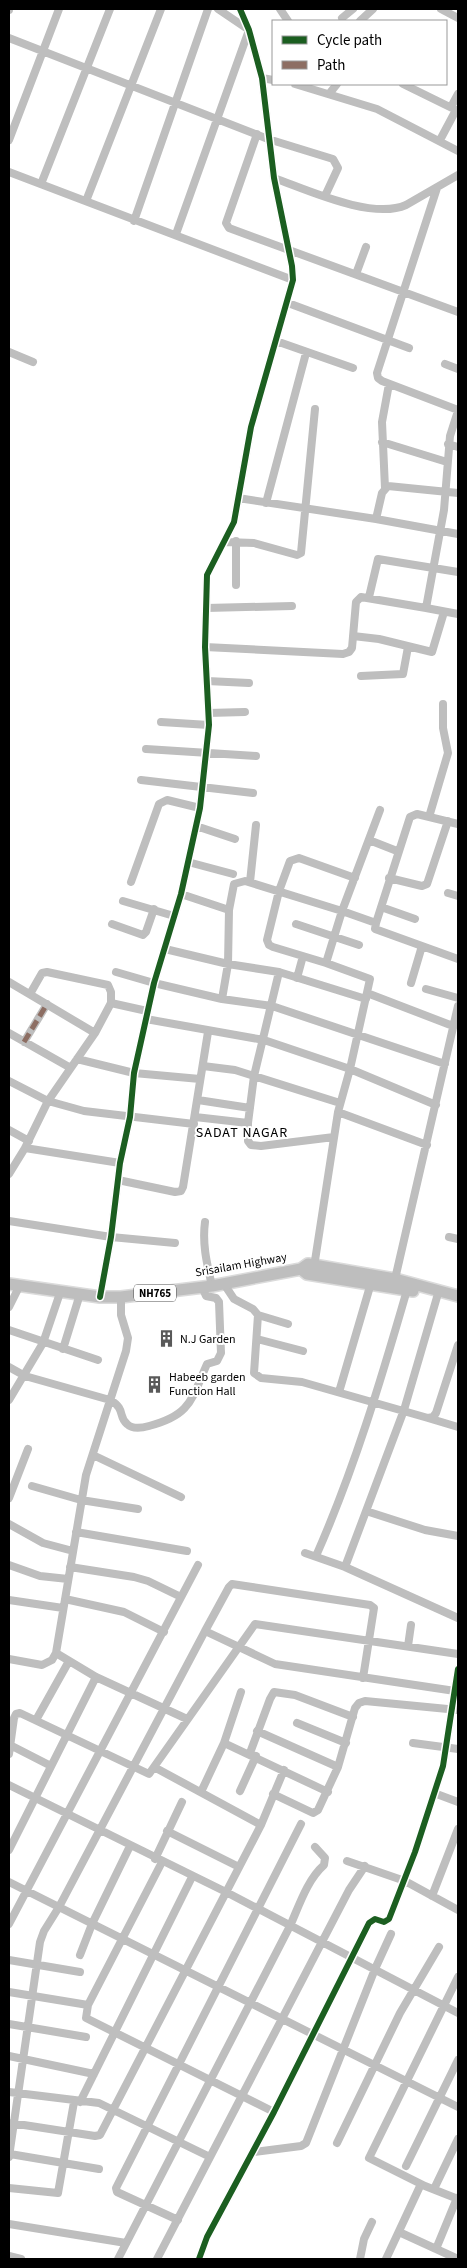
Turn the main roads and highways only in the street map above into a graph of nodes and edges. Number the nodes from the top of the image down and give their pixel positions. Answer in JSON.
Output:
{"nodes":[{"id":1,"x":314,"y":1270,"type":"junction"},
{"id":2,"x":14,"y":1284,"type":"edge"},
{"id":3,"x":458,"y":1296,"type":"edge"},
{"id":4,"x":458,"y":1304,"type":"edge"}],
"edges":[{"from":1,"to":2,"type":"highway","name":"Srisailam Highway","number":"NH765"},
{"from":1,"to":3,"type":"highway","name":"Srisailam Highway","number":"NH765"},
{"from":1,"to":4,"type":"highway","name":"Srisailam Highway","number":"NH765"}]}
